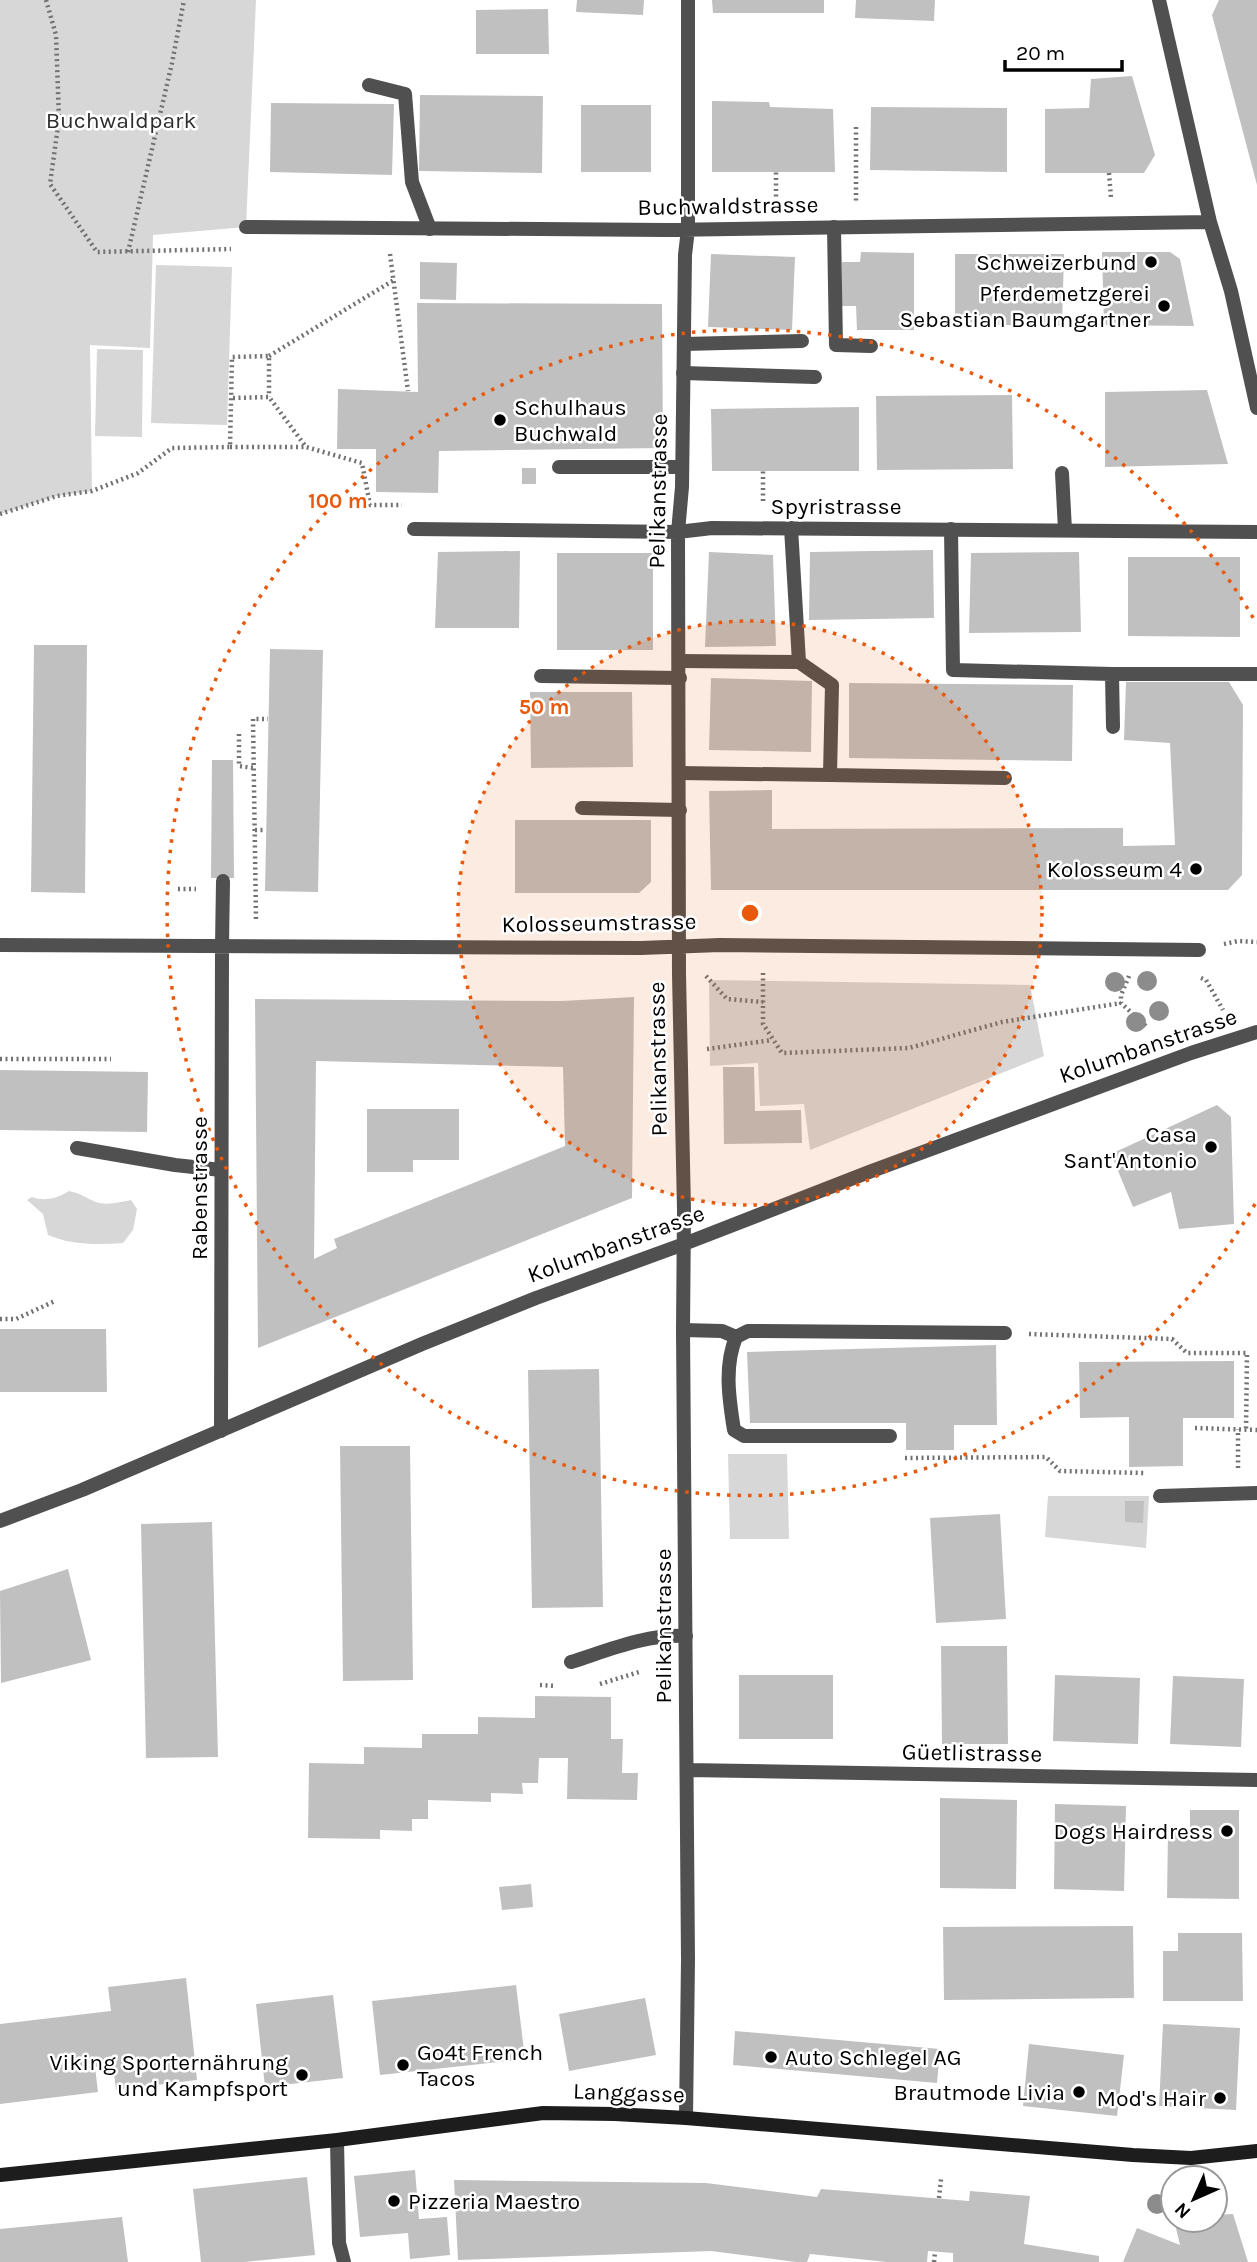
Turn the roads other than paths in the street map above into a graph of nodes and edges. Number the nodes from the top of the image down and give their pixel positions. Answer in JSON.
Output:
{"nodes":[{"id":1,"x":688,"y":0,"type":"edge"},
{"id":2,"x":1159,"y":0,"type":"edge"},
{"id":3,"x":369,"y":85,"type":"dead end"},
{"id":4,"x":1210,"y":222,"type":"junction"},
{"id":5,"x":246,"y":227,"type":"dead end"},
{"id":6,"x":834,"y":228,"type":"junction"},
{"id":7,"x":430,"y":229,"type":"junction"},
{"id":8,"x":688,"y":229,"type":"junction"},
{"id":9,"x":802,"y":341,"type":"dead end"},
{"id":10,"x":684,"y":344,"type":"junction"},
{"id":11,"x":872,"y":346,"type":"dead end"},
{"id":12,"x":684,"y":373,"type":"junction"},
{"id":13,"x":815,"y":377,"type":"dead end"},
{"id":14,"x":1257,"y":408,"type":"edge"},
{"id":15,"x":559,"y":467,"type":"dead end"},
{"id":16,"x":682,"y":467,"type":"junction"},
{"id":17,"x":1062,"y":473,"type":"dead end"},
{"id":18,"x":791,"y":528,"type":"junction"},
{"id":19,"x":414,"y":529,"type":"dead end"},
{"id":20,"x":951,"y":529,"type":"junction"},
{"id":21,"x":1065,"y":530,"type":"junction"},
{"id":22,"x":678,"y":532,"type":"junction"},
{"id":23,"x":1257,"y":532,"type":"edge"},
{"id":24,"x":679,"y":661,"type":"junction"},
{"id":25,"x":799,"y":662,"type":"junction"},
{"id":26,"x":1112,"y":674,"type":"junction"},
{"id":27,"x":1257,"y":674,"type":"edge"},
{"id":28,"x":541,"y":676,"type":"dead end"},
{"id":29,"x":680,"y":678,"type":"junction"},
{"id":30,"x":1113,"y":727,"type":"dead end"},
{"id":31,"x":679,"y":773,"type":"junction"},
{"id":32,"x":830,"y":775,"type":"junction"},
{"id":33,"x":1005,"y":778,"type":"dead end"},
{"id":34,"x":582,"y":807,"type":"dead end"},
{"id":35,"x":680,"y":810,"type":"junction"},
{"id":36,"x":223,"y":881,"type":"dead end"},
{"id":37,"x":0,"y":945,"type":"edge"},
{"id":38,"x":680,"y":945,"type":"junction"},
{"id":39,"x":222,"y":946,"type":"junction"},
{"id":40,"x":1199,"y":950,"type":"dead end"},
{"id":41,"x":1257,"y":1032,"type":"edge"},
{"id":42,"x":76,"y":1148,"type":"dead end"},
{"id":43,"x":221,"y":1170,"type":"junction"},
{"id":44,"x":684,"y":1244,"type":"junction"},
{"id":45,"x":683,"y":1330,"type":"junction"},
{"id":46,"x":1005,"y":1333,"type":"road end"},
{"id":47,"x":736,"y":1337,"type":"junction"},
{"id":48,"x":221,"y":1431,"type":"junction"},
{"id":49,"x":890,"y":1436,"type":"road end"},
{"id":50,"x":1257,"y":1493,"type":"edge"},
{"id":51,"x":1160,"y":1496,"type":"road end"},
{"id":52,"x":1,"y":1516,"type":"edge"},
{"id":53,"x":686,"y":1636,"type":"junction"},
{"id":54,"x":571,"y":1662,"type":"dead end"},
{"id":55,"x":687,"y":1770,"type":"junction"},
{"id":56,"x":1257,"y":1780,"type":"edge"},
{"id":57,"x":686,"y":2118,"type":"junction"},
{"id":58,"x":337,"y":2140,"type":"junction"},
{"id":59,"x":1257,"y":2151,"type":"edge"},
{"id":60,"x":0,"y":2175,"type":"edge"},
{"id":61,"x":344,"y":2262,"type":"edge"}],
"edges":[{"from":1,"to":8,"type":"street","name":"Pelikanstrasse"},
{"from":2,"to":4,"type":"street"},
{"from":3,"to":7,"type":"street"},
{"from":4,"to":6,"type":"street","name":"Buchwaldstrasse"},
{"from":4,"to":14,"type":"street"},
{"from":5,"to":7,"type":"street","name":"Buchwaldstrasse"},
{"from":6,"to":8,"type":"street","name":"Buchwaldstrasse"},
{"from":6,"to":11,"type":"street"},
{"from":7,"to":8,"type":"street","name":"Buchwaldstrasse"},
{"from":8,"to":10,"type":"street","name":"Pelikanstrasse"},
{"from":9,"to":10,"type":"street"},
{"from":10,"to":12,"type":"street","name":"Pelikanstrasse"},
{"from":12,"to":13,"type":"street"},
{"from":12,"to":16,"type":"street","name":"Pelikanstrasse"},
{"from":15,"to":16,"type":"street"},
{"from":16,"to":22,"type":"street","name":"Pelikanstrasse"},
{"from":17,"to":21,"type":"street"},
{"from":18,"to":20,"type":"street","name":"Spyristrasse"},
{"from":18,"to":22,"type":"street","name":"Spyristrasse"},
{"from":18,"to":25,"type":"street"},
{"from":19,"to":22,"type":"street","name":"Spyristrasse"},
{"from":20,"to":21,"type":"street","name":"Spyristrasse"},
{"from":20,"to":26,"type":"street"},
{"from":21,"to":23,"type":"street","name":"Spyristrasse"},
{"from":22,"to":24,"type":"street","name":"Pelikanstrasse"},
{"from":24,"to":25,"type":"street"},
{"from":24,"to":29,"type":"street","name":"Pelikanstrasse"},
{"from":25,"to":32,"type":"street"},
{"from":26,"to":27,"type":"street"},
{"from":26,"to":30,"type":"street"},
{"from":28,"to":29,"type":"street"},
{"from":29,"to":31,"type":"street","name":"Pelikanstrasse"},
{"from":31,"to":32,"type":"street"},
{"from":31,"to":35,"type":"street","name":"Pelikanstrasse"},
{"from":32,"to":33,"type":"street"},
{"from":34,"to":35,"type":"street"},
{"from":35,"to":38,"type":"street","name":"Pelikanstrasse"},
{"from":36,"to":39,"type":"street","name":"Rabenstrasse"},
{"from":37,"to":39,"type":"street","name":"Kolosseumstrasse"},
{"from":38,"to":39,"type":"street","name":"Kolosseumstrasse"},
{"from":38,"to":40,"type":"street","name":"Kolosseumstrasse"},
{"from":38,"to":44,"type":"street","name":"Pelikanstrasse"},
{"from":39,"to":43,"type":"street","name":"Rabenstrasse"},
{"from":41,"to":44,"type":"street","name":"Kolumbanstrasse"},
{"from":42,"to":43,"type":"street"},
{"from":43,"to":48,"type":"street","name":"Rabenstrasse"},
{"from":44,"to":45,"type":"street","name":"Pelikanstrasse"},
{"from":44,"to":48,"type":"street","name":"Kolumbanstrasse"},
{"from":45,"to":47,"type":"street"},
{"from":45,"to":53,"type":"street","name":"Pelikanstrasse"},
{"from":46,"to":47,"type":"street"},
{"from":47,"to":49,"type":"street"},
{"from":48,"to":52,"type":"street","name":"Kolumbanstrasse"},
{"from":50,"to":51,"type":"street"},
{"from":53,"to":54,"type":"street"},
{"from":53,"to":55,"type":"street","name":"Pelikanstrasse"},
{"from":55,"to":56,"type":"street","name":"Güetlistrasse"},
{"from":55,"to":57,"type":"street","name":"Pelikanstrasse"},
{"from":57,"to":58,"type":"main road","name":"Langgasse"},
{"from":57,"to":59,"type":"main road","name":"Langgasse"},
{"from":58,"to":60,"type":"main road","name":"Langgasse"},
{"from":58,"to":61,"type":"street"}]}
